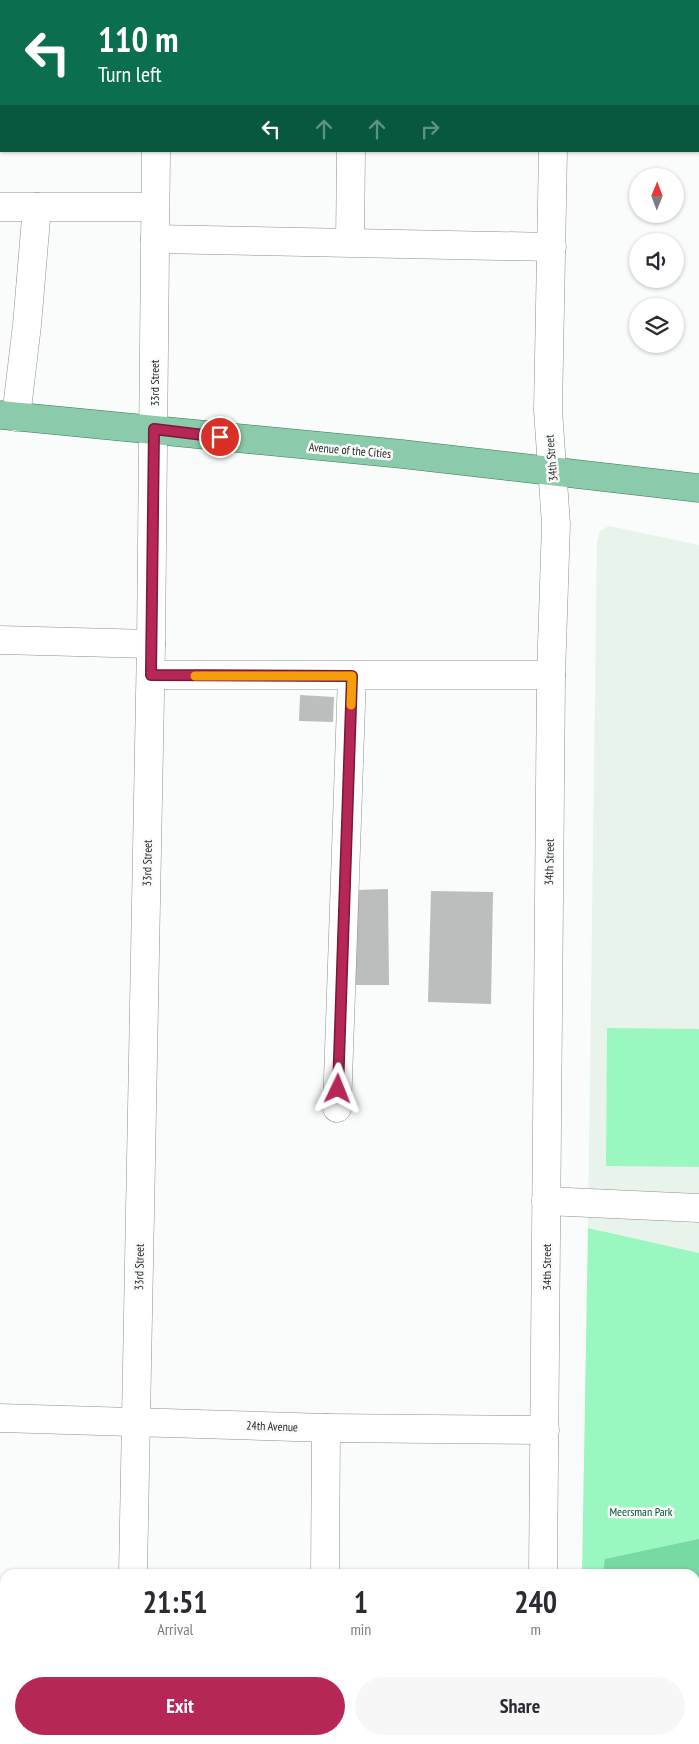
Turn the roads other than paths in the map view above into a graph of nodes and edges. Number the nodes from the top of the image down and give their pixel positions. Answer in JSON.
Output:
{"nodes":[{"id":1,"x":156,"y":152,"type":"edge"},
{"id":2,"x":351,"y":152,"type":"edge"},
{"id":3,"x":553,"y":152,"type":"edge"},
{"id":4,"x":0,"y":207,"type":"edge"},
{"id":5,"x":37,"y":207,"type":"junction"},
{"id":6,"x":155,"y":207,"type":"junction"},
{"id":7,"x":155,"y":239,"type":"junction"},
{"id":8,"x":350,"y":242,"type":"junction"},
{"id":9,"x":552,"y":247,"type":"junction"},
{"id":10,"x":8,"y":416,"type":"edge"},
{"id":11,"x":154,"y":429,"type":"junction"},
{"id":12,"x":553,"y":470,"type":"junction"},
{"id":13,"x":699,"y":488,"type":"edge"},
{"id":14,"x":0,"y":640,"type":"edge"},
{"id":15,"x":151,"y":644,"type":"junction"},
{"id":16,"x":151,"y":675,"type":"junction"},
{"id":17,"x":551,"y":675,"type":"junction"},
{"id":18,"x":352,"y":676,"type":"junction"},
{"id":19,"x":337,"y":1108,"type":"dead end"},
{"id":20,"x":546,"y":1202,"type":"junction"},
{"id":21,"x":699,"y":1208,"type":"edge"},
{"id":22,"x":0,"y":1418,"type":"edge"},
{"id":23,"x":136,"y":1422,"type":"junction"},
{"id":24,"x":326,"y":1428,"type":"junction"},
{"id":25,"x":544,"y":1430,"type":"junction"},
{"id":26,"x":133,"y":1569,"type":"edge"},
{"id":27,"x":325,"y":1569,"type":"edge"},
{"id":28,"x":543,"y":1569,"type":"edge"}],
"edges":[{"from":1,"to":6,"type":"street","name":"33rd Street"},
{"from":2,"to":8,"type":"street"},
{"from":3,"to":9,"type":"street","name":"34th Street"},
{"from":4,"to":5,"type":"street"},
{"from":5,"to":6,"type":"street"},
{"from":5,"to":10,"type":"street"},
{"from":6,"to":7,"type":"street","name":"33rd Street"},
{"from":7,"to":8,"type":"street"},
{"from":7,"to":11,"type":"street","name":"33rd Street"},
{"from":8,"to":9,"type":"street"},
{"from":9,"to":12,"type":"street","name":"34th Street"},
{"from":10,"to":11,"type":"main road","name":"Avenue of the Cities"},
{"from":11,"to":12,"type":"main road","name":"Avenue of the Cities"},
{"from":11,"to":15,"type":"street","name":"33rd Street"},
{"from":12,"to":13,"type":"main road","name":"Avenue of the Cities"},
{"from":12,"to":17,"type":"street","name":"34th Street"},
{"from":14,"to":15,"type":"street"},
{"from":15,"to":16,"type":"street","name":"33rd Street"},
{"from":16,"to":18,"type":"street"},
{"from":16,"to":23,"type":"street","name":"33rd Street"},
{"from":17,"to":18,"type":"street"},
{"from":17,"to":20,"type":"street","name":"34th Street"},
{"from":18,"to":19,"type":"street"},
{"from":20,"to":21,"type":"street"},
{"from":20,"to":25,"type":"street","name":"34th Street"},
{"from":22,"to":23,"type":"street","name":"24th Avenue"},
{"from":23,"to":24,"type":"street","name":"24th Avenue"},
{"from":23,"to":26,"type":"street","name":"33rd Street"},
{"from":24,"to":25,"type":"street","name":"24th Avenue"},
{"from":24,"to":27,"type":"street"},
{"from":25,"to":28,"type":"street","name":"34th Street"}]}
